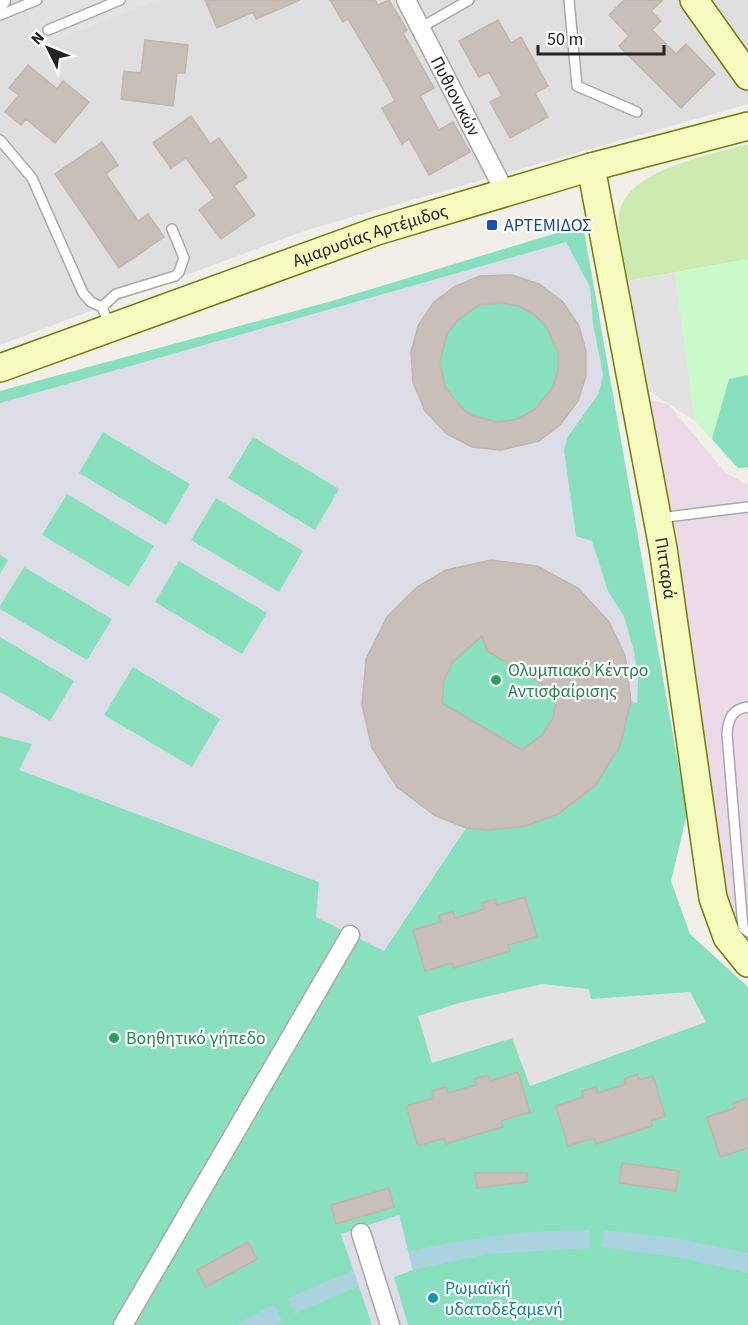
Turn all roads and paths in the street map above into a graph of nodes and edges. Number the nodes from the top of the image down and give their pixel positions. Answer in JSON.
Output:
{"nodes":[{"id":1,"x":37,"y":0,"type":"edge"},
{"id":2,"x":120,"y":0,"type":"edge"},
{"id":3,"x":406,"y":0,"type":"edge"},
{"id":4,"x":469,"y":0,"type":"edge"},
{"id":5,"x":569,"y":0,"type":"edge"},
{"id":6,"x":694,"y":0,"type":"edge"},
{"id":7,"x":0,"y":15,"type":"edge"},
{"id":8,"x":420,"y":28,"type":"junction"},
{"id":9,"x":48,"y":30,"type":"dead end"},
{"id":10,"x":748,"y":76,"type":"edge"},
{"id":11,"x":636,"y":112,"type":"dead end"},
{"id":12,"x":748,"y":126,"type":"edge"},
{"id":13,"x":0,"y":140,"type":"edge"},
{"id":14,"x":591,"y":167,"type":"junction"},
{"id":15,"x":505,"y":192,"type":"junction"},
{"id":16,"x":172,"y":229,"type":"dead end"},
{"id":17,"x":106,"y":318,"type":"junction"},
{"id":18,"x":0,"y":368,"type":"edge"},
{"id":19,"x":748,"y":507,"type":"edge"},
{"id":20,"x":657,"y":518,"type":"junction"},
{"id":21,"x":748,"y":707,"type":"edge"},
{"id":22,"x":748,"y":932,"type":"edge"},
{"id":23,"x":350,"y":935,"type":"dead end"},
{"id":24,"x":748,"y":963,"type":"edge"},
{"id":25,"x":361,"y":1233,"type":"dead end"},
{"id":26,"x":123,"y":1325,"type":"edge"},
{"id":27,"x":390,"y":1325,"type":"edge"}],
"edges":[{"from":1,"to":7,"type":"lane"},
{"from":2,"to":9,"type":"lane"},
{"from":3,"to":8,"type":"street","name":"Πυθιονικών"},
{"from":4,"to":8,"type":"lane"},
{"from":5,"to":11,"type":"lane"},
{"from":6,"to":10,"type":"street"},
{"from":8,"to":15,"type":"street","name":"Πυθιονικών"},
{"from":12,"to":14,"type":"street","name":"Αμαρυσίας Αρτέμιδος"},
{"from":13,"to":17,"type":"lane"},
{"from":14,"to":15,"type":"street","name":"Αμαρυσίας Αρτέμιδος"},
{"from":14,"to":20,"type":"street","name":"Πιτταρά"},
{"from":15,"to":17,"type":"street","name":"Αμαρυσίας Αρτέμιδος"},
{"from":16,"to":17,"type":"lane"},
{"from":17,"to":18,"type":"street","name":"Αμαρυσίας Αρτέμιδος"},
{"from":19,"to":20,"type":"lane"},
{"from":20,"to":24,"type":"street","name":"Πιτταρά"},
{"from":21,"to":22,"type":"lane"},
{"from":23,"to":26,"type":"street"},
{"from":25,"to":27,"type":"street"}]}
